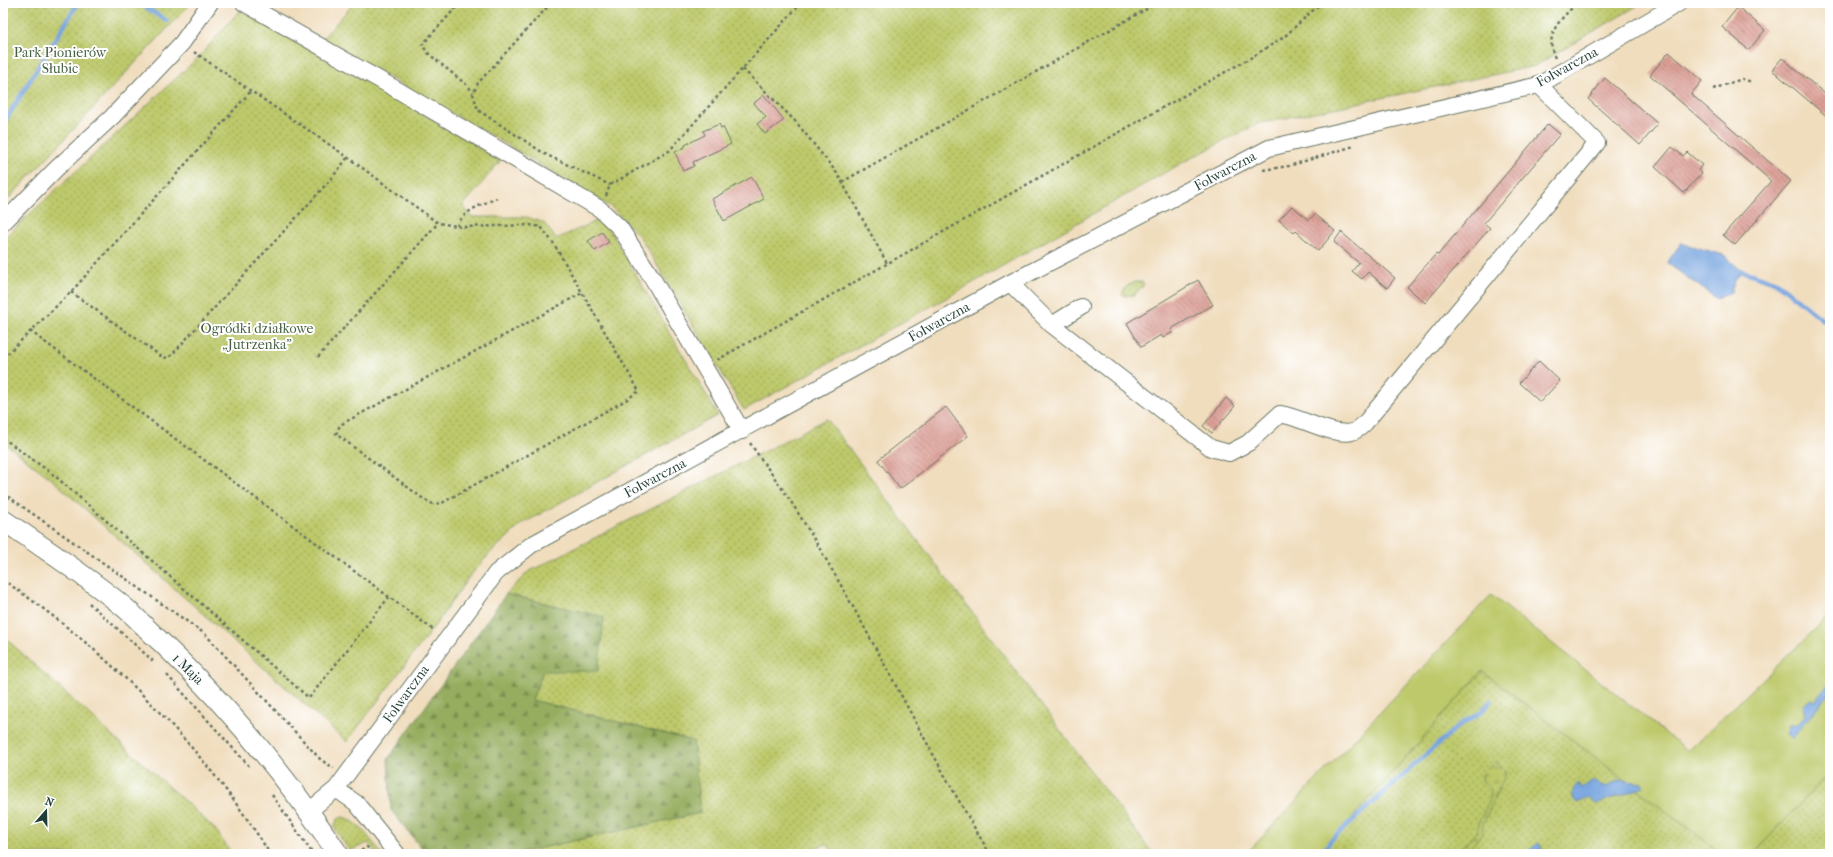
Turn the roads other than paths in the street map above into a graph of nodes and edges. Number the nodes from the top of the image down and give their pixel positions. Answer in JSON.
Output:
{"nodes":[{"id":1,"x":210,"y":3,"type":"edge"},
{"id":2,"x":244,"y":3,"type":"edge"},
{"id":3,"x":1679,"y":3,"type":"edge"},
{"id":4,"x":1540,"y":85,"type":"junction"},
{"id":5,"x":3,"y":223,"type":"edge"},
{"id":6,"x":1010,"y":283,"type":"junction"},
{"id":7,"x":1081,"y":307,"type":"dead end"},
{"id":8,"x":1052,"y":325,"type":"junction"},
{"id":9,"x":742,"y":431,"type":"junction"},
{"id":10,"x":3,"y":520,"type":"edge"},
{"id":11,"x":336,"y":789,"type":"junction"},
{"id":12,"x":309,"y":811,"type":"junction"},
{"id":13,"x":338,"y":854,"type":"edge"},
{"id":14,"x":397,"y":854,"type":"edge"}],
"edges":[{"from":1,"to":5,"type":"street"},
{"from":2,"to":9,"type":"street"},
{"from":3,"to":4,"type":"street","name":"Folwarczna"},
{"from":4,"to":6,"type":"street","name":"Folwarczna"},
{"from":4,"to":8,"type":"street"},
{"from":6,"to":8,"type":"street"},
{"from":6,"to":9,"type":"street","name":"Folwarczna"},
{"from":7,"to":8,"type":"street"},
{"from":9,"to":11,"type":"street","name":"Folwarczna"},
{"from":10,"to":12,"type":"main road","name":"1 Maja"},
{"from":11,"to":12,"type":"street","name":"Folwarczna"},
{"from":11,"to":14,"type":"street"},
{"from":12,"to":13,"type":"main road","name":"1 Maja"}]}
